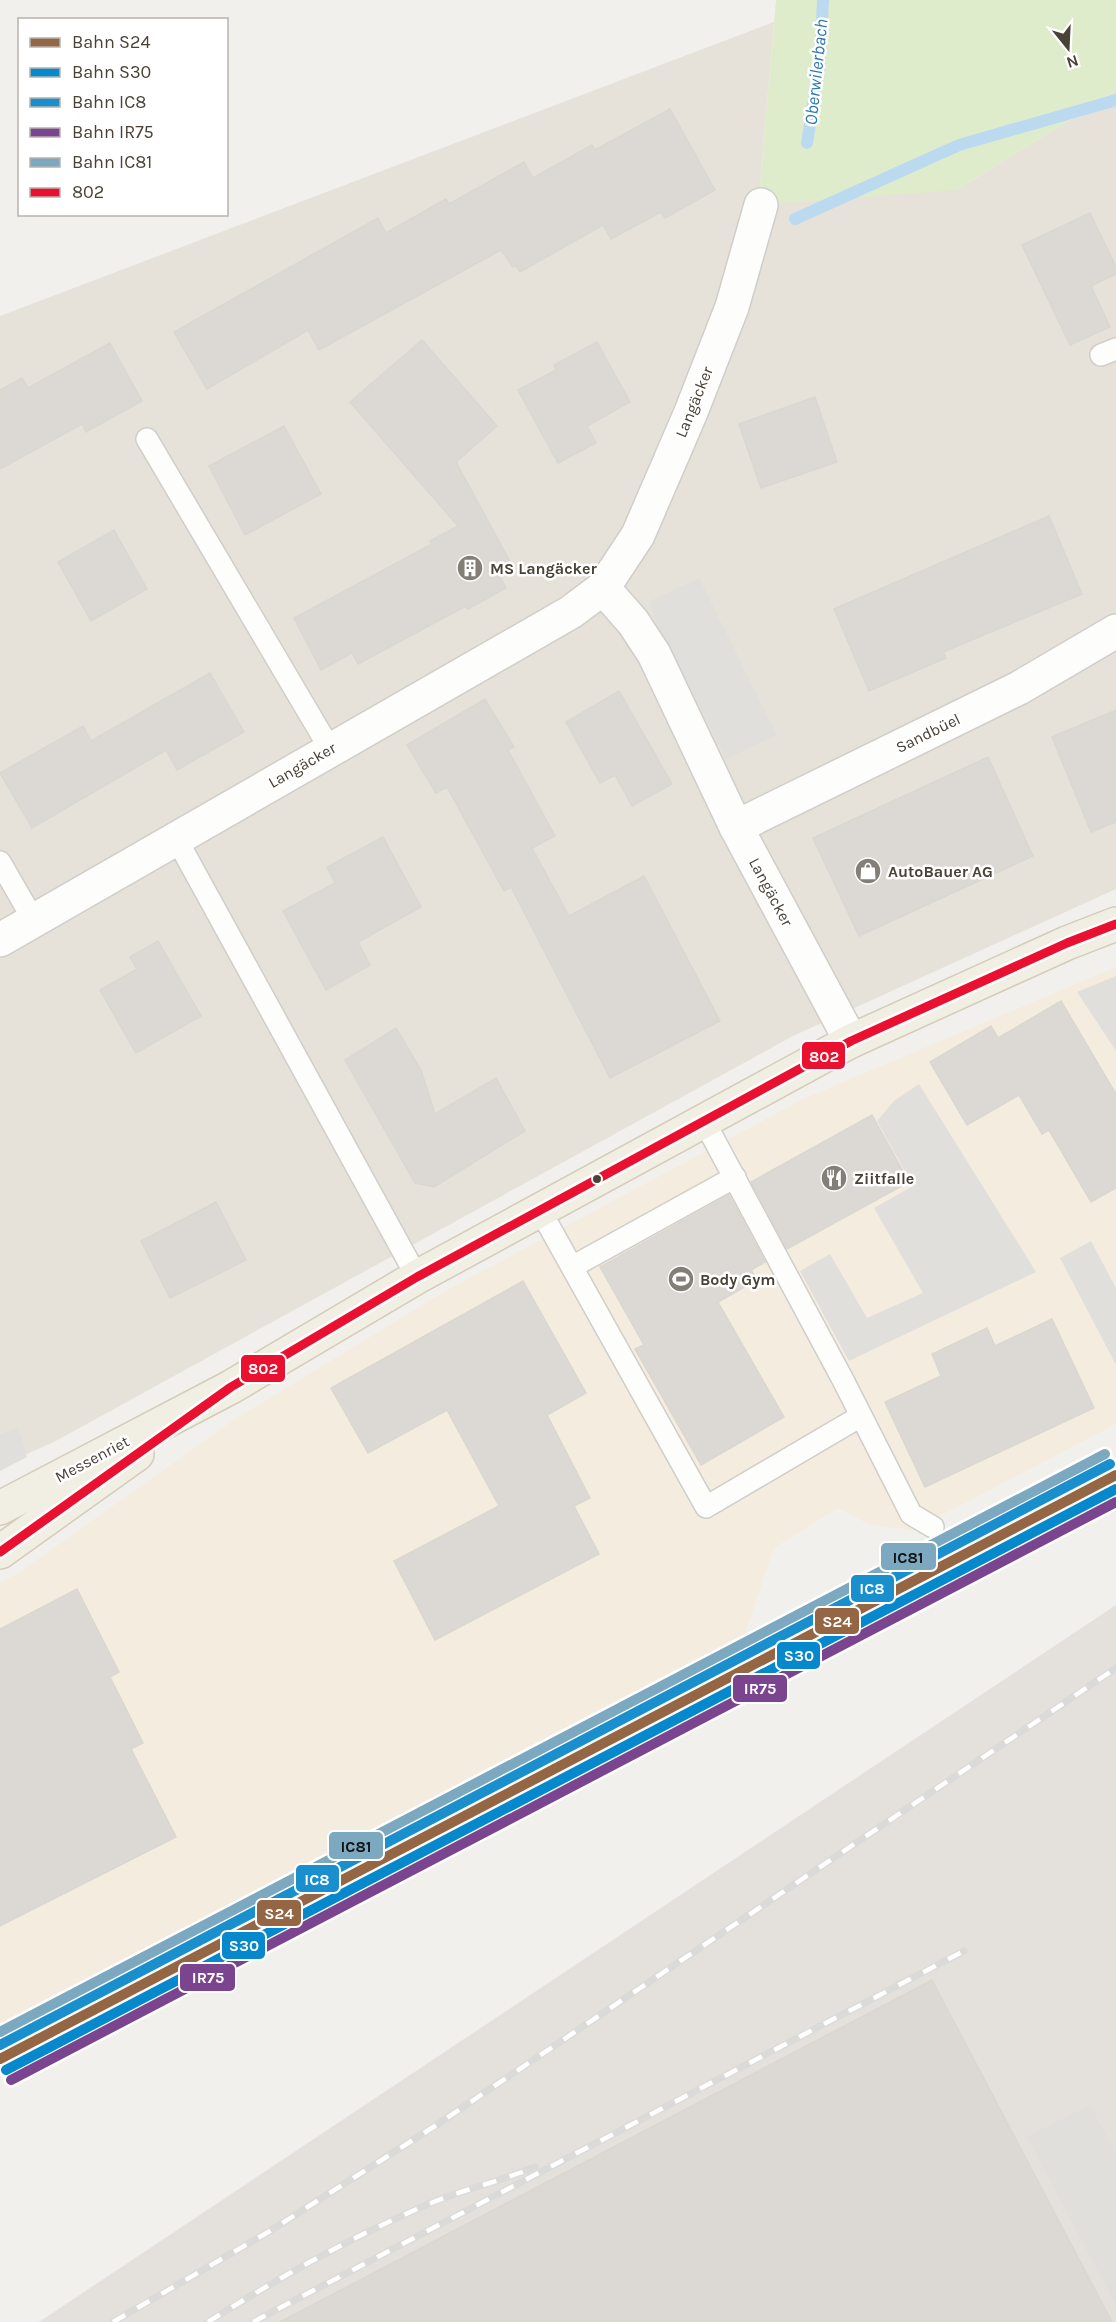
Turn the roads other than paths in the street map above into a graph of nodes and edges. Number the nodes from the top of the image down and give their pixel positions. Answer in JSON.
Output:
{"nodes":[{"id":1,"x":760,"y":205,"type":"dead end"},
{"id":2,"x":147,"y":440,"type":"dead end"},
{"id":3,"x":603,"y":588,"type":"junction"},
{"id":4,"x":1116,"y":631,"type":"edge"},
{"id":5,"x":330,"y":749,"type":"junction"},
{"id":6,"x":736,"y":827,"type":"junction"},
{"id":7,"x":176,"y":838,"type":"junction"},
{"id":8,"x":0,"y":862,"type":"edge"},
{"id":9,"x":34,"y":921,"type":"junction"},
{"id":10,"x":1116,"y":924,"type":"edge"},
{"id":11,"x":0,"y":940,"type":"edge"},
{"id":12,"x":851,"y":1041,"type":"junction"},
{"id":13,"x":704,"y":1121,"type":"junction"},
{"id":14,"x":735,"y":1177,"type":"junction"},
{"id":15,"x":540,"y":1210,"type":"junction"},
{"id":16,"x":572,"y":1267,"type":"junction"},
{"id":17,"x":417,"y":1277,"type":"junction"},
{"id":18,"x":231,"y":1387,"type":"junction"},
{"id":19,"x":861,"y":1416,"type":"junction"},
{"id":20,"x":8,"y":1503,"type":"edge"},
{"id":21,"x":37,"y":1527,"type":"junction"},
{"id":22,"x":933,"y":1527,"type":"dead end"},
{"id":23,"x":0,"y":1552,"type":"edge"}],
"edges":[{"from":1,"to":3,"type":"street","name":"Langäcker"},
{"from":2,"to":5,"type":"lane"},
{"from":3,"to":5,"type":"street","name":"Langäcker"},
{"from":3,"to":6,"type":"street","name":"Langäcker"},
{"from":4,"to":6,"type":"street","name":"Sandbüel"},
{"from":5,"to":7,"type":"street","name":"Langäcker"},
{"from":6,"to":12,"type":"street","name":"Langäcker"},
{"from":7,"to":9,"type":"street","name":"Langäcker"},
{"from":7,"to":17,"type":"lane"},
{"from":8,"to":9,"type":"lane"},
{"from":9,"to":11,"type":"street","name":"Langäcker"},
{"from":10,"to":12,"type":"main road","name":"Messenriet"},
{"from":12,"to":13,"type":"main road","name":"Messenriet"},
{"from":13,"to":14,"type":"lane"},
{"from":13,"to":15,"type":"main road","name":"Messenriet"},
{"from":14,"to":16,"type":"lane"},
{"from":14,"to":19,"type":"lane"},
{"from":15,"to":16,"type":"lane"},
{"from":15,"to":17,"type":"main road","name":"Messenriet"},
{"from":16,"to":19,"type":"lane"},
{"from":17,"to":18,"type":"main road","name":"Messenriet"},
{"from":18,"to":20,"type":"main road","name":"Messenriet"},
{"from":18,"to":21,"type":"main road","name":"Messenriet"},
{"from":19,"to":22,"type":"lane"},
{"from":20,"to":21,"type":"main road","name":"Messenriet"},
{"from":21,"to":23,"type":"main road","name":"Messenriet"}]}
